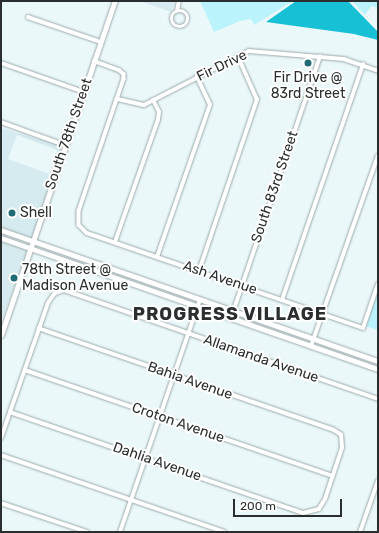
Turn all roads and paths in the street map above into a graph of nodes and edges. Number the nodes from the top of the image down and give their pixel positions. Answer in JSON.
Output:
{"nodes":[{"id":1,"x":115,"y":1,"type":"edge"},
{"id":2,"x":179,"y":1,"type":"edge"},
{"id":3,"x":177,"y":11,"type":"junction"},
{"id":4,"x":28,"y":17,"type":"dead end"},
{"id":5,"x":101,"y":42,"type":"junction"},
{"id":6,"x":320,"y":57,"type":"junction"},
{"id":7,"x":238,"y":58,"type":"junction"},
{"id":8,"x":94,"y":61,"type":"junction"},
{"id":9,"x":1,"y":63,"type":"edge"},
{"id":10,"x":363,"y":65,"type":"junction"},
{"id":11,"x":378,"y":71,"type":"edge"},
{"id":12,"x":197,"y":77,"type":"junction"},
{"id":13,"x":84,"y":92,"type":"junction"},
{"id":14,"x":118,"y":99,"type":"junction"},
{"id":15,"x":153,"y":100,"type":"junction"},
{"id":16,"x":1,"y":122,"type":"edge"},
{"id":17,"x":65,"y":145,"type":"junction"},
{"id":18,"x":378,"y":156,"type":"edge"},
{"id":19,"x":1,"y":230,"type":"edge"},
{"id":20,"x":1,"y":238,"type":"edge"},
{"id":21,"x":33,"y":242,"type":"junction"},
{"id":22,"x":115,"y":242,"type":"junction"},
{"id":23,"x":30,"y":248,"type":"junction"},
{"id":24,"x":157,"y":257,"type":"junction"},
{"id":25,"x":116,"y":270,"type":"junction"},
{"id":26,"x":199,"y":271,"type":"junction"},
{"id":27,"x":114,"y":277,"type":"junction"},
{"id":28,"x":378,"y":284,"type":"edge"},
{"id":29,"x":241,"y":286,"type":"junction"},
{"id":30,"x":200,"y":300,"type":"junction"},
{"id":31,"x":282,"y":300,"type":"junction"},
{"id":32,"x":198,"y":307,"type":"junction"},
{"id":33,"x":233,"y":311,"type":"junction"},
{"id":34,"x":322,"y":314,"type":"junction"},
{"id":35,"x":230,"y":318,"type":"junction"},
{"id":36,"x":39,"y":329,"type":"junction"},
{"id":37,"x":189,"y":334,"type":"junction"},
{"id":38,"x":1,"y":335,"type":"edge"},
{"id":39,"x":313,"y":339,"type":"junction"},
{"id":40,"x":311,"y":346,"type":"junction"},
{"id":41,"x":378,"y":361,"type":"edge"},
{"id":42,"x":378,"y":369,"type":"edge"},
{"id":43,"x":25,"y":370,"type":"junction"},
{"id":44,"x":174,"y":376,"type":"junction"},
{"id":45,"x":378,"y":399,"type":"edge"},
{"id":46,"x":10,"y":412,"type":"junction"},
{"id":47,"x":160,"y":417,"type":"junction"},
{"id":48,"x":1,"y":438,"type":"edge"},
{"id":49,"x":1,"y":455,"type":"edge"},
{"id":50,"x":146,"y":458,"type":"junction"},
{"id":51,"x":332,"y":476,"type":"junction"},
{"id":52,"x":378,"y":481,"type":"edge"},
{"id":53,"x":131,"y":500,"type":"junction"},
{"id":54,"x":1,"y":503,"type":"edge"},
{"id":55,"x":74,"y":527,"type":"junction"},
{"id":56,"x":72,"y":532,"type":"edge"},
{"id":57,"x":87,"y":532,"type":"edge"},
{"id":58,"x":120,"y":532,"type":"edge"},
{"id":59,"x":224,"y":532,"type":"edge"},
{"id":60,"x":360,"y":532,"type":"edge"}],
"edges":[{"from":1,"to":5,"type":"main road","name":"South 78th Street"},
{"from":2,"to":3,"type":"street"},
{"from":3,"to":3,"type":"street"},
{"from":4,"to":5,"type":"street"},
{"from":5,"to":8,"type":"main road","name":"South 78th Street"},
{"from":6,"to":7,"type":"street","name":"Fir Drive"},
{"from":6,"to":10,"type":"street","name":"Fir Drive"},
{"from":6,"to":29,"type":"street","name":"South 83rd Street"},
{"from":7,"to":12,"type":"street","name":"Fir Drive"},
{"from":7,"to":26,"type":"street"},
{"from":8,"to":13,"type":"main road","name":"South 78th Street"},
{"from":8,"to":14,"type":"street"},
{"from":9,"to":13,"type":"street"},
{"from":10,"to":11,"type":"street","name":"Fir Drive"},
{"from":10,"to":31,"type":"street"},
{"from":12,"to":15,"type":"street","name":"Fir Drive"},
{"from":12,"to":24,"type":"street"},
{"from":13,"to":17,"type":"main road","name":"South 78th Street"},
{"from":14,"to":15,"type":"street","name":"Fir Drive"},
{"from":14,"to":22,"type":"street","name":"Ash Avenue"},
{"from":15,"to":22,"type":"street"},
{"from":16,"to":17,"type":"street"},
{"from":17,"to":21,"type":"main road","name":"South 78th Street"},
{"from":18,"to":34,"type":"street"},
{"from":19,"to":21,"type":"main road"},
{"from":20,"to":23,"type":"main road"},
{"from":21,"to":23,"type":"main road","name":"South 78th Street"},
{"from":21,"to":25,"type":"main road"},
{"from":22,"to":24,"type":"street","name":"Ash Avenue"},
{"from":23,"to":27,"type":"main road"},
{"from":23,"to":38,"type":"main road","name":"South 78th Street"},
{"from":24,"to":26,"type":"street","name":"Ash Avenue"},
{"from":25,"to":27,"type":"main road"},
{"from":25,"to":30,"type":"main road"},
{"from":26,"to":29,"type":"street","name":"Ash Avenue"},
{"from":27,"to":32,"type":"main road"},
{"from":28,"to":34,"type":"street","name":"Ash Avenue"},
{"from":29,"to":31,"type":"street","name":"Ash Avenue"},
{"from":29,"to":33,"type":"street","name":"South 83rd Street"},
{"from":30,"to":32,"type":"street"},
{"from":30,"to":33,"type":"main road"},
{"from":31,"to":34,"type":"street","name":"Ash Avenue"},
{"from":32,"to":35,"type":"main road"},
{"from":32,"to":37,"type":"street"},
{"from":33,"to":35,"type":"street","name":"South 83rd Street"},
{"from":33,"to":39,"type":"main road"},
{"from":34,"to":39,"type":"street"},
{"from":35,"to":40,"type":"main road"},
{"from":36,"to":37,"type":"street","name":"Allamanda Avenue"},
{"from":36,"to":43,"type":"street"},
{"from":36,"to":44,"type":"street","name":"Bahia Avenue"},
{"from":37,"to":44,"type":"street"},
{"from":37,"to":45,"type":"street","name":"Allamanda Avenue"},
{"from":39,"to":40,"type":"street"},
{"from":39,"to":41,"type":"main road"},
{"from":40,"to":42,"type":"main road"},
{"from":43,"to":46,"type":"street"},
{"from":43,"to":47,"type":"street","name":"Croton Avenue"},
{"from":44,"to":47,"type":"street"},
{"from":44,"to":51,"type":"street","name":"Bahia Avenue"},
{"from":46,"to":48,"type":"street"},
{"from":46,"to":50,"type":"street","name":"Dahlia Avenue"},
{"from":47,"to":50,"type":"street"},
{"from":47,"to":51,"type":"street","name":"Croton Avenue"},
{"from":49,"to":53,"type":"street"},
{"from":50,"to":51,"type":"street","name":"Dahlia Avenue"},
{"from":50,"to":53,"type":"street"},
{"from":52,"to":60,"type":"street"},
{"from":53,"to":58,"type":"street"},
{"from":53,"to":59,"type":"street"},
{"from":54,"to":55,"type":"street"},
{"from":55,"to":56,"type":"street"},
{"from":55,"to":57,"type":"street"}]}
